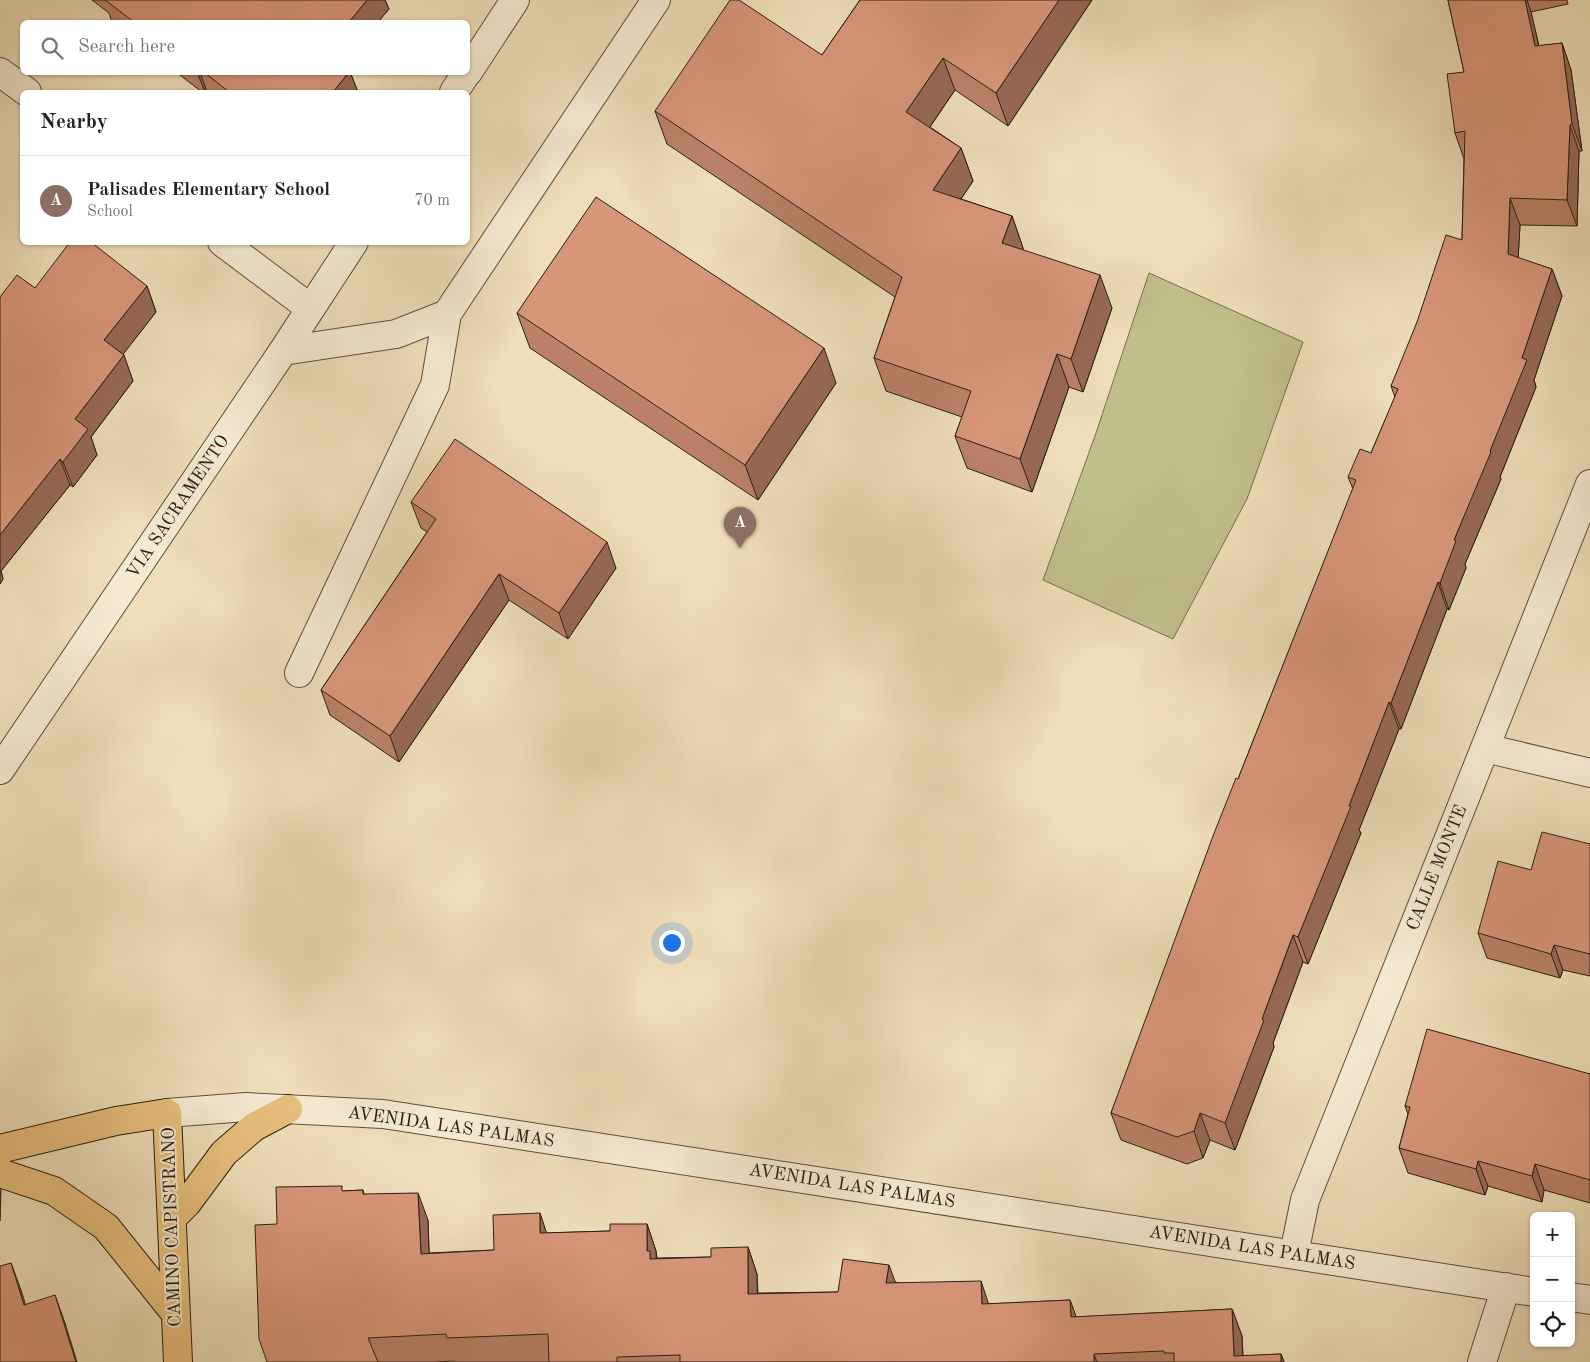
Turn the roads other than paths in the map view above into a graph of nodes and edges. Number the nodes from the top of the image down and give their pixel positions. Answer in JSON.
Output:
{"nodes":[{"id":1,"x":515,"y":0,"type":"edge"},
{"id":2,"x":656,"y":0,"type":"edge"},
{"id":3,"x":470,"y":68,"type":"edge"},
{"id":4,"x":0,"y":72,"type":"edge"},
{"id":5,"x":465,"y":75,"type":"edge"},
{"id":6,"x":24,"y":90,"type":"edge"},
{"id":7,"x":455,"y":90,"type":"edge"},
{"id":8,"x":226,"y":245,"type":"edge"},
{"id":9,"x":352,"y":245,"type":"edge"},
{"id":10,"x":310,"y":308,"type":"junction"},
{"id":11,"x":447,"y":314,"type":"junction"},
{"id":12,"x":283,"y":351,"type":"junction"},
{"id":13,"x":1590,"y":484,"type":"edge"},
{"id":14,"x":299,"y":673,"type":"dead end"},
{"id":15,"x":1485,"y":748,"type":"junction"},
{"id":16,"x":0,"y":770,"type":"edge"},
{"id":17,"x":1590,"y":773,"type":"edge"},
{"id":18,"x":288,"y":1109,"type":"junction"},
{"id":19,"x":167,"y":1112,"type":"junction"},
{"id":20,"x":0,"y":1149,"type":"edge"},
{"id":21,"x":0,"y":1173,"type":"edge"},
{"id":22,"x":172,"y":1218,"type":"junction"},
{"id":23,"x":1294,"y":1254,"type":"junction"},
{"id":24,"x":1506,"y":1287,"type":"junction"},
{"id":25,"x":1530,"y":1291,"type":"edge"},
{"id":26,"x":1575,"y":1298,"type":"edge"},
{"id":27,"x":1590,"y":1300,"type":"edge"},
{"id":28,"x":176,"y":1314,"type":"junction"},
{"id":29,"x":178,"y":1362,"type":"edge"},
{"id":30,"x":1482,"y":1362,"type":"edge"}],
"edges":[{"from":1,"to":3,"type":"street"},
{"from":2,"to":11,"type":"street"},
{"from":4,"to":6,"type":"street"},
{"from":5,"to":7,"type":"street"},
{"from":8,"to":10,"type":"street"},
{"from":9,"to":10,"type":"street","name":"VIA SACRAMENTO"},
{"from":10,"to":12,"type":"street","name":"VIA SACRAMENTO"},
{"from":11,"to":12,"type":"street"},
{"from":11,"to":14,"type":"street"},
{"from":12,"to":16,"type":"street","name":"VIA SACRAMENTO"},
{"from":13,"to":15,"type":"street","name":"CALLE MONTE"},
{"from":15,"to":17,"type":"street"},
{"from":15,"to":23,"type":"street","name":"CALLE MONTE"},
{"from":18,"to":19,"type":"street","name":"AVENIDA LAS PALMAS"},
{"from":18,"to":22,"type":"main road"},
{"from":18,"to":23,"type":"street","name":"AVENIDA LAS PALMAS"},
{"from":19,"to":20,"type":"main road","name":"CAMINO CAPISTRANO"},
{"from":19,"to":22,"type":"main road","name":"CAMINO CAPISTRANO"},
{"from":21,"to":28,"type":"main road"},
{"from":22,"to":28,"type":"main road","name":"CAMINO CAPISTRANO"},
{"from":23,"to":24,"type":"street","name":"AVENIDA LAS PALMAS"},
{"from":24,"to":25,"type":"street","name":"AVENIDA LAS PALMAS"},
{"from":24,"to":30,"type":"street"},
{"from":26,"to":27,"type":"street"},
{"from":28,"to":29,"type":"main road","name":"CAMINO CAPISTRANO"}]}
